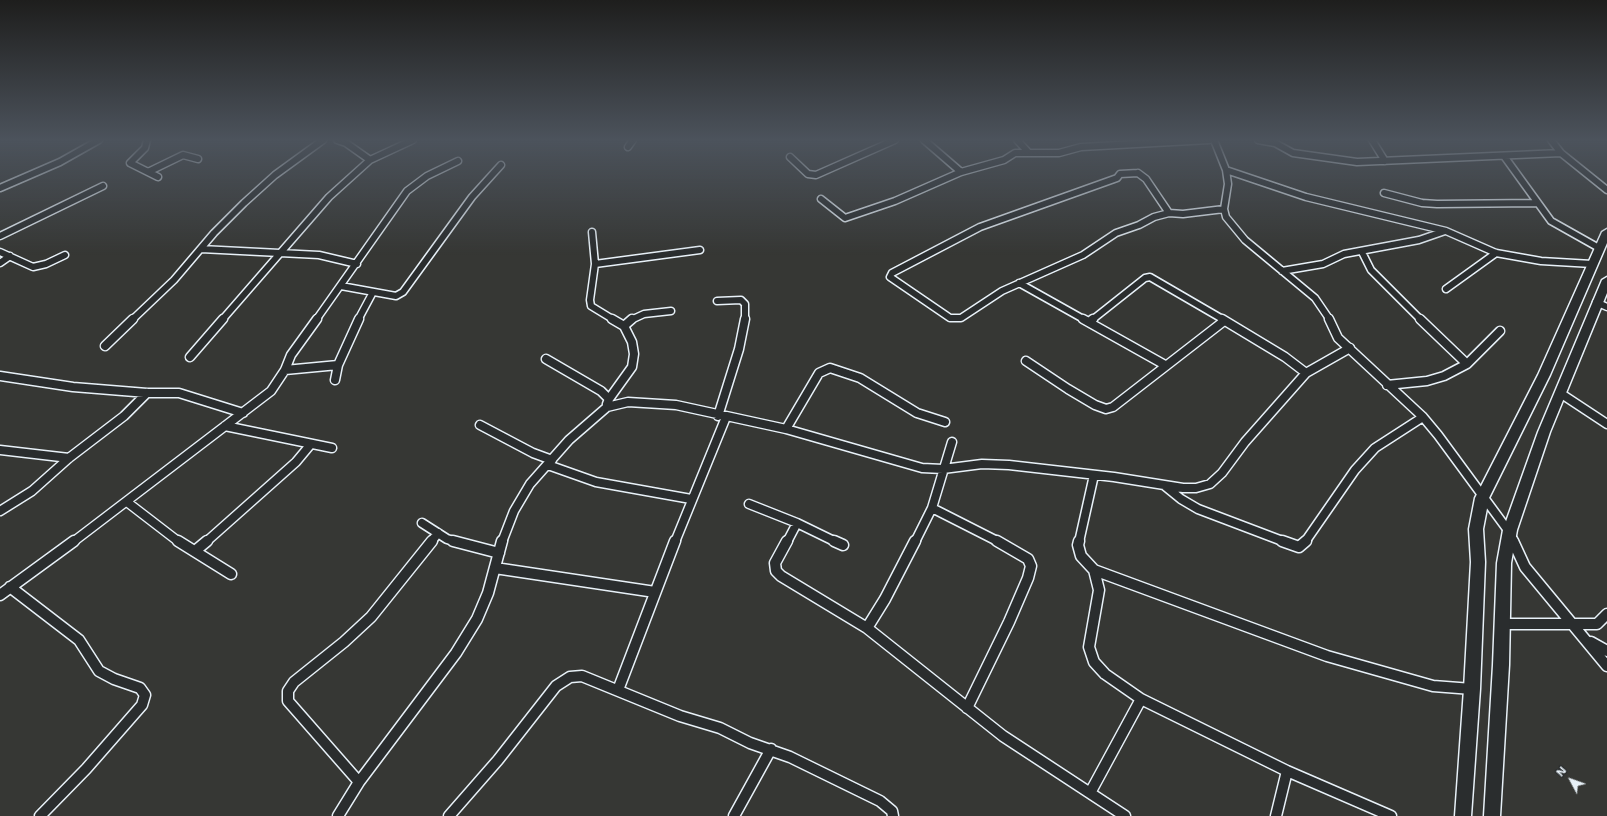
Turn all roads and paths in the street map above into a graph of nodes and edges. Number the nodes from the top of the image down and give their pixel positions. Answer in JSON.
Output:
{"nodes":[{"id":1,"x":23,"y":178,"type":"edge"},
{"id":2,"x":272,"y":178,"type":"edge"},
{"id":3,"x":349,"y":178,"type":"edge"},
{"id":4,"x":424,"y":178,"type":"edge"},
{"id":5,"x":489,"y":178,"type":"edge"},
{"id":6,"x":948,"y":178,"type":"edge"},
{"id":7,"x":1117,"y":178,"type":"edge"},
{"id":8,"x":1146,"y":178,"type":"edge"},
{"id":9,"x":1227,"y":178,"type":"edge"},
{"id":10,"x":1250,"y":178,"type":"edge"},
{"id":11,"x":1520,"y":178,"type":"edge"},
{"id":12,"x":1592,"y":178,"type":"edge"},
{"id":13,"x":103,"y":186,"type":"dead end"},
{"id":14,"x":0,"y":188,"type":"edge"},
{"id":15,"x":1607,"y":190,"type":"edge"},
{"id":16,"x":1384,"y":193,"type":"dead end"},
{"id":17,"x":821,"y":199,"type":"dead end"},
{"id":18,"x":1537,"y":203,"type":"junction"},
{"id":19,"x":1224,"y":209,"type":"junction"},
{"id":20,"x":1169,"y":213,"type":"junction"},
{"id":21,"x":1446,"y":231,"type":"junction"},
{"id":22,"x":592,"y":232,"type":"dead end"},
{"id":23,"x":1607,"y":232,"type":"edge"},
{"id":24,"x":0,"y":236,"type":"edge"},
{"id":25,"x":1599,"y":248,"type":"junction"},
{"id":26,"x":201,"y":249,"type":"junction"},
{"id":27,"x":700,"y":250,"type":"dead end"},
{"id":28,"x":0,"y":252,"type":"edge"},
{"id":29,"x":1362,"y":252,"type":"junction"},
{"id":30,"x":280,"y":253,"type":"junction"},
{"id":31,"x":1496,"y":253,"type":"junction"},
{"id":32,"x":65,"y":255,"type":"dead end"},
{"id":33,"x":10,"y":256,"type":"junction"},
{"id":34,"x":0,"y":263,"type":"edge"},
{"id":35,"x":357,"y":264,"type":"junction"},
{"id":36,"x":595,"y":264,"type":"junction"},
{"id":37,"x":1592,"y":264,"type":"junction"},
{"id":38,"x":1282,"y":271,"type":"junction"},
{"id":39,"x":1607,"y":280,"type":"edge"},
{"id":40,"x":1019,"y":283,"type":"junction"},
{"id":41,"x":341,"y":286,"type":"junction"},
{"id":42,"x":1446,"y":289,"type":"dead end"},
{"id":43,"x":373,"y":292,"type":"junction"},
{"id":44,"x":717,"y":301,"type":"dead end"},
{"id":45,"x":1602,"y":305,"type":"edge"},
{"id":46,"x":671,"y":311,"type":"dead end"},
{"id":47,"x":1224,"y":320,"type":"junction"},
{"id":48,"x":1090,"y":322,"type":"junction"},
{"id":49,"x":624,"y":326,"type":"junction"},
{"id":50,"x":1500,"y":331,"type":"dead end"},
{"id":51,"x":105,"y":346,"type":"dead end"},
{"id":52,"x":1350,"y":348,"type":"junction"},
{"id":53,"x":190,"y":357,"type":"dead end"},
{"id":54,"x":546,"y":359,"type":"dead end"},
{"id":55,"x":1026,"y":361,"type":"dead end"},
{"id":56,"x":1467,"y":364,"type":"junction"},
{"id":57,"x":338,"y":365,"type":"junction"},
{"id":58,"x":1165,"y":366,"type":"junction"},
{"id":59,"x":285,"y":370,"type":"junction"},
{"id":60,"x":1306,"y":373,"type":"junction"},
{"id":61,"x":0,"y":376,"type":"edge"},
{"id":62,"x":335,"y":380,"type":"dead end"},
{"id":63,"x":1387,"y":385,"type":"junction"},
{"id":64,"x":147,"y":393,"type":"junction"},
{"id":65,"x":1560,"y":393,"type":"junction"},
{"id":66,"x":608,"y":403,"type":"junction"},
{"id":67,"x":243,"y":413,"type":"junction"},
{"id":68,"x":722,"y":416,"type":"junction"},
{"id":69,"x":1423,"y":417,"type":"junction"},
{"id":70,"x":945,"y":422,"type":"dead end"},
{"id":71,"x":1607,"y":424,"type":"edge"},
{"id":72,"x":480,"y":425,"type":"dead end"},
{"id":73,"x":225,"y":426,"type":"junction"},
{"id":74,"x":786,"y":429,"type":"junction"},
{"id":75,"x":952,"y":442,"type":"dead end"},
{"id":76,"x":311,"y":444,"type":"junction"},
{"id":77,"x":332,"y":448,"type":"dead end"},
{"id":78,"x":0,"y":450,"type":"edge"},
{"id":79,"x":69,"y":458,"type":"junction"},
{"id":80,"x":550,"y":462,"type":"junction"},
{"id":81,"x":943,"y":469,"type":"junction"},
{"id":82,"x":1094,"y":475,"type":"junction"},
{"id":83,"x":1164,"y":486,"type":"junction"},
{"id":84,"x":1482,"y":498,"type":"junction"},
{"id":85,"x":691,"y":499,"type":"junction"},
{"id":86,"x":127,"y":502,"type":"junction"},
{"id":87,"x":749,"y":504,"type":"dead end"},
{"id":88,"x":932,"y":508,"type":"junction"},
{"id":89,"x":0,"y":511,"type":"edge"},
{"id":90,"x":422,"y":523,"type":"dead end"},
{"id":91,"x":797,"y":523,"type":"junction"},
{"id":92,"x":438,"y":533,"type":"junction"},
{"id":93,"x":1510,"y":534,"type":"junction"},
{"id":94,"x":843,"y":545,"type":"dead end"},
{"id":95,"x":195,"y":551,"type":"junction"},
{"id":96,"x":499,"y":553,"type":"junction"},
{"id":97,"x":495,"y":568,"type":"junction"},
{"id":98,"x":1094,"y":570,"type":"junction"},
{"id":99,"x":231,"y":574,"type":"dead end"},
{"id":100,"x":10,"y":587,"type":"junction"},
{"id":101,"x":655,"y":592,"type":"junction"},
{"id":102,"x":0,"y":595,"type":"edge"},
{"id":103,"x":1607,"y":614,"type":"edge"},
{"id":104,"x":1572,"y":623,"type":"junction"},
{"id":105,"x":1502,"y":624,"type":"junction"},
{"id":106,"x":867,"y":628,"type":"junction"},
{"id":107,"x":1588,"y":641,"type":"junction"},
{"id":108,"x":1607,"y":651,"type":"edge"},
{"id":109,"x":1607,"y":666,"type":"edge"},
{"id":110,"x":1472,"y":688,"type":"junction"},
{"id":111,"x":618,"y":690,"type":"junction"},
{"id":112,"x":1141,"y":699,"type":"junction"},
{"id":113,"x":967,"y":708,"type":"junction"},
{"id":114,"x":772,"y":748,"type":"junction"},
{"id":115,"x":1287,"y":771,"type":"junction"},
{"id":116,"x":359,"y":782,"type":"junction"},
{"id":117,"x":1090,"y":793,"type":"junction"},
{"id":118,"x":40,"y":816,"type":"edge"},
{"id":119,"x":338,"y":816,"type":"edge"},
{"id":120,"x":449,"y":816,"type":"edge"},
{"id":121,"x":734,"y":816,"type":"edge"},
{"id":122,"x":893,"y":816,"type":"edge"},
{"id":123,"x":1125,"y":816,"type":"edge"},
{"id":124,"x":1276,"y":816,"type":"edge"},
{"id":125,"x":1391,"y":816,"type":"edge"},
{"id":126,"x":1463,"y":816,"type":"edge"},
{"id":127,"x":1492,"y":816,"type":"edge"}],
"edges":[{"from":1,"to":14,"type":"street"},
{"from":2,"to":26,"type":"street"},
{"from":3,"to":30,"type":"street"},
{"from":4,"to":35,"type":"street"},
{"from":5,"to":43,"type":"street"},
{"from":6,"to":17,"type":"street"},
{"from":7,"to":40,"type":"street"},
{"from":8,"to":20,"type":"street"},
{"from":9,"to":19,"type":"street"},
{"from":10,"to":21,"type":"street"},
{"from":11,"to":18,"type":"street"},
{"from":12,"to":15,"type":"street"},
{"from":13,"to":24,"type":"street"},
{"from":16,"to":18,"type":"street"},
{"from":18,"to":25,"type":"street"},
{"from":19,"to":20,"type":"street"},
{"from":19,"to":38,"type":"street"},
{"from":20,"to":40,"type":"street"},
{"from":21,"to":29,"type":"street"},
{"from":21,"to":31,"type":"street"},
{"from":22,"to":36,"type":"street"},
{"from":23,"to":25,"type":"street"},
{"from":25,"to":37,"type":"street"},
{"from":26,"to":30,"type":"street"},
{"from":26,"to":51,"type":"street"},
{"from":27,"to":36,"type":"street"},
{"from":28,"to":33,"type":"street"},
{"from":29,"to":38,"type":"street"},
{"from":29,"to":56,"type":"street"},
{"from":30,"to":35,"type":"street"},
{"from":30,"to":53,"type":"street"},
{"from":31,"to":37,"type":"street"},
{"from":31,"to":42,"type":"street"},
{"from":32,"to":33,"type":"street"},
{"from":33,"to":34,"type":"street"},
{"from":35,"to":41,"type":"street"},
{"from":36,"to":49,"type":"street"},
{"from":37,"to":84,"type":"street"},
{"from":38,"to":52,"type":"street"},
{"from":39,"to":45,"type":"street"},
{"from":40,"to":48,"type":"street"},
{"from":41,"to":43,"type":"street"},
{"from":41,"to":59,"type":"street"},
{"from":43,"to":57,"type":"street"},
{"from":44,"to":68,"type":"street"},
{"from":45,"to":65,"type":"street"},
{"from":46,"to":49,"type":"street"},
{"from":47,"to":48,"type":"street"},
{"from":47,"to":58,"type":"street"},
{"from":47,"to":60,"type":"street"},
{"from":48,"to":58,"type":"street"},
{"from":49,"to":66,"type":"street"},
{"from":50,"to":56,"type":"street"},
{"from":52,"to":60,"type":"street"},
{"from":52,"to":63,"type":"street"},
{"from":54,"to":66,"type":"street"},
{"from":55,"to":58,"type":"street"},
{"from":56,"to":63,"type":"street"},
{"from":57,"to":59,"type":"street"},
{"from":57,"to":62,"type":"street"},
{"from":59,"to":67,"type":"street"},
{"from":60,"to":83,"type":"street"},
{"from":61,"to":64,"type":"street"},
{"from":63,"to":69,"type":"street"},
{"from":64,"to":67,"type":"street"},
{"from":64,"to":79,"type":"street"},
{"from":65,"to":71,"type":"street"},
{"from":65,"to":93,"type":"street"},
{"from":66,"to":68,"type":"street"},
{"from":66,"to":80,"type":"street"},
{"from":67,"to":73,"type":"street"},
{"from":68,"to":74,"type":"street"},
{"from":68,"to":85,"type":"street"},
{"from":69,"to":83,"type":"street"},
{"from":69,"to":84,"type":"street"},
{"from":70,"to":74,"type":"street"},
{"from":72,"to":80,"type":"street"},
{"from":73,"to":76,"type":"street"},
{"from":73,"to":86,"type":"street"},
{"from":74,"to":81,"type":"street"},
{"from":75,"to":81,"type":"street"},
{"from":76,"to":77,"type":"street"},
{"from":76,"to":95,"type":"street"},
{"from":78,"to":79,"type":"street"},
{"from":79,"to":89,"type":"street"},
{"from":80,"to":85,"type":"street"},
{"from":80,"to":96,"type":"street"},
{"from":81,"to":82,"type":"street"},
{"from":81,"to":88,"type":"street"},
{"from":82,"to":83,"type":"street"},
{"from":82,"to":98,"type":"street"},
{"from":84,"to":93,"type":"street"},
{"from":84,"to":110,"type":"street"},
{"from":85,"to":101,"type":"street"},
{"from":86,"to":95,"type":"street"},
{"from":86,"to":100,"type":"street"},
{"from":87,"to":91,"type":"street"},
{"from":88,"to":106,"type":"street"},
{"from":88,"to":113,"type":"street"},
{"from":90,"to":92,"type":"street"},
{"from":91,"to":94,"type":"street"},
{"from":91,"to":106,"type":"street"},
{"from":92,"to":96,"type":"street"},
{"from":92,"to":116,"type":"street"},
{"from":93,"to":104,"type":"street"},
{"from":93,"to":105,"type":"street"},
{"from":95,"to":99,"type":"street"},
{"from":96,"to":97,"type":"street"},
{"from":97,"to":101,"type":"street"},
{"from":97,"to":116,"type":"street"},
{"from":98,"to":110,"type":"street"},
{"from":98,"to":112,"type":"street"},
{"from":100,"to":102,"type":"street"},
{"from":100,"to":118,"type":"street"},
{"from":101,"to":111,"type":"street"},
{"from":103,"to":104,"type":"street"},
{"from":104,"to":105,"type":"street"},
{"from":104,"to":107,"type":"street"},
{"from":105,"to":127,"type":"street"},
{"from":106,"to":113,"type":"street"},
{"from":107,"to":108,"type":"street"},
{"from":107,"to":109,"type":"street"},
{"from":110,"to":126,"type":"street"},
{"from":111,"to":114,"type":"street"},
{"from":111,"to":120,"type":"street"},
{"from":112,"to":115,"type":"street"},
{"from":112,"to":117,"type":"street"},
{"from":113,"to":117,"type":"street"},
{"from":114,"to":121,"type":"street"},
{"from":114,"to":122,"type":"street"},
{"from":115,"to":124,"type":"street"},
{"from":115,"to":125,"type":"street"},
{"from":116,"to":119,"type":"street"},
{"from":117,"to":123,"type":"street"}]}
